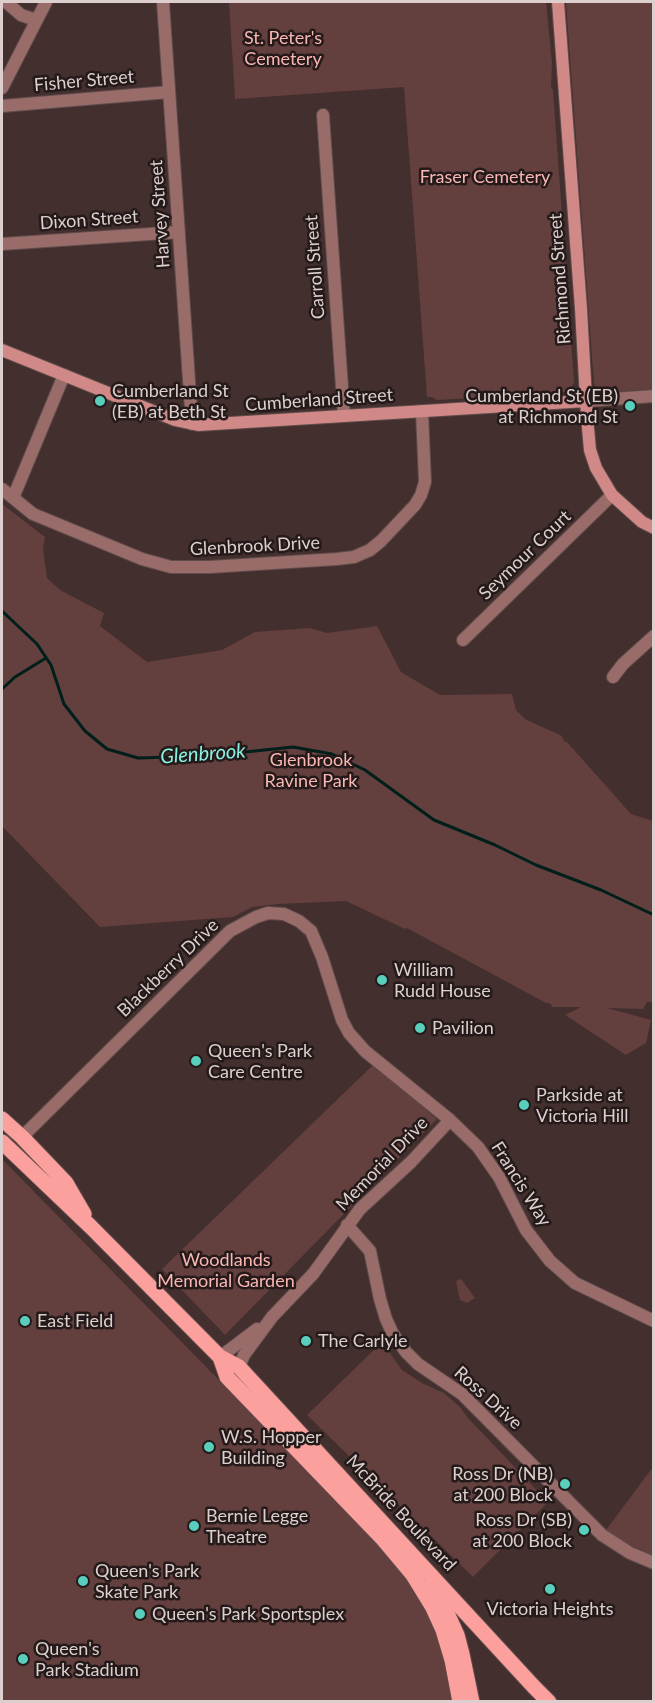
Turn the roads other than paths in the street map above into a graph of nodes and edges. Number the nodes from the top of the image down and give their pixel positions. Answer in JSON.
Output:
{"nodes":[{"id":1,"x":6,"y":2,"type":"edge"},
{"id":2,"x":45,"y":2,"type":"edge"},
{"id":3,"x":163,"y":2,"type":"edge"},
{"id":4,"x":558,"y":2,"type":"edge"},
{"id":5,"x":36,"y":20,"type":"junction"},
{"id":6,"x":2,"y":88,"type":"edge"},
{"id":7,"x":169,"y":92,"type":"junction"},
{"id":8,"x":2,"y":106,"type":"edge"},
{"id":9,"x":323,"y":115,"type":"dead end"},
{"id":10,"x":179,"y":232,"type":"junction"},
{"id":11,"x":2,"y":244,"type":"edge"},
{"id":12,"x":2,"y":350,"type":"edge"},
{"id":13,"x":64,"y":375,"type":"junction"},
{"id":14,"x":654,"y":396,"type":"edge"},
{"id":15,"x":586,"y":401,"type":"junction"},
{"id":16,"x":422,"y":412,"type":"junction"},
{"id":17,"x":344,"y":416,"type":"junction"},
{"id":18,"x":192,"y":424,"type":"junction"},
{"id":19,"x":2,"y":489,"type":"edge"},
{"id":20,"x":612,"y":495,"type":"junction"},
{"id":21,"x":13,"y":498,"type":"junction"},
{"id":22,"x":654,"y":528,"type":"edge"},
{"id":23,"x":654,"y":636,"type":"edge"},
{"id":24,"x":463,"y":640,"type":"dead end"},
{"id":25,"x":613,"y":677,"type":"dead end"},
{"id":26,"x":365,"y":1051,"type":"joint"},
{"id":27,"x":2,"y":1119,"type":"edge"},
{"id":28,"x":450,"y":1120,"type":"junction"},
{"id":29,"x":22,"y":1137,"type":"junction"},
{"id":30,"x":2,"y":1142,"type":"edge"},
{"id":31,"x":347,"y":1225,"type":"junction"},
{"id":32,"x":92,"y":1227,"type":"junction"},
{"id":33,"x":272,"y":1317,"type":"junction"},
{"id":34,"x":654,"y":1321,"type":"edge"},
{"id":35,"x":220,"y":1357,"type":"junction"},
{"id":36,"x":239,"y":1367,"type":"junction"},
{"id":37,"x":414,"y":1556,"type":"junction"},
{"id":38,"x":654,"y":1563,"type":"edge"},
{"id":39,"x":460,"y":1701,"type":"edge"},
{"id":40,"x":472,"y":1701,"type":"edge"},
{"id":41,"x":549,"y":1701,"type":"edge"}],
"edges":[{"from":1,"to":5,"type":"street"},
{"from":2,"to":5,"type":"street"},
{"from":3,"to":7,"type":"street","name":"Harvey Street"},
{"from":4,"to":15,"type":"street","name":"Richmond Street"},
{"from":5,"to":6,"type":"street"},
{"from":7,"to":8,"type":"street","name":"Fisher Street"},
{"from":7,"to":10,"type":"street","name":"Harvey Street"},
{"from":9,"to":17,"type":"street","name":"Carroll Street"},
{"from":10,"to":11,"type":"street","name":"Dixon Street"},
{"from":10,"to":18,"type":"street","name":"Harvey Street"},
{"from":12,"to":13,"type":"street","name":"Cumberland Street"},
{"from":13,"to":18,"type":"street","name":"Cumberland Street"},
{"from":13,"to":21,"type":"street"},
{"from":14,"to":15,"type":"street","name":"Cumberland Street"},
{"from":15,"to":16,"type":"street","name":"Cumberland Street"},
{"from":15,"to":20,"type":"street","name":"Richmond Street"},
{"from":16,"to":17,"type":"street","name":"Cumberland Street"},
{"from":16,"to":21,"type":"street","name":"Glenbrook Drive"},
{"from":17,"to":18,"type":"street","name":"Cumberland Street"},
{"from":19,"to":21,"type":"street","name":"Glenbrook Drive"},
{"from":20,"to":22,"type":"street","name":"Richmond Street"},
{"from":20,"to":24,"type":"street","name":"Seymour Court"},
{"from":23,"to":25,"type":"street"},
{"from":26,"to":28,"type":"street","name":"Francis Way"},
{"from":26,"to":29,"type":"street","name":"Blackberry Drive"},
{"from":27,"to":29,"type":"main road"},
{"from":28,"to":31,"type":"street","name":"Memorial Drive"},
{"from":28,"to":34,"type":"street","name":"Francis Way"},
{"from":29,"to":32,"type":"main road"},
{"from":30,"to":32,"type":"main road","name":"McBride Boulevard"},
{"from":31,"to":33,"type":"street","name":"Memorial Drive"},
{"from":31,"to":38,"type":"street","name":"Ross Drive"},
{"from":32,"to":35,"type":"main road","name":"McBride Boulevard"},
{"from":33,"to":35,"type":"street","name":"Memorial Drive"},
{"from":33,"to":36,"type":"street","name":"Memorial Drive"},
{"from":35,"to":36,"type":"main road","name":"McBride Boulevard"},
{"from":35,"to":39,"type":"main road","name":"McBride Boulevard"},
{"from":36,"to":37,"type":"main road","name":"McBride Boulevard"},
{"from":37,"to":40,"type":"main road"},
{"from":37,"to":41,"type":"main road","name":"McBride Boulevard"}]}
